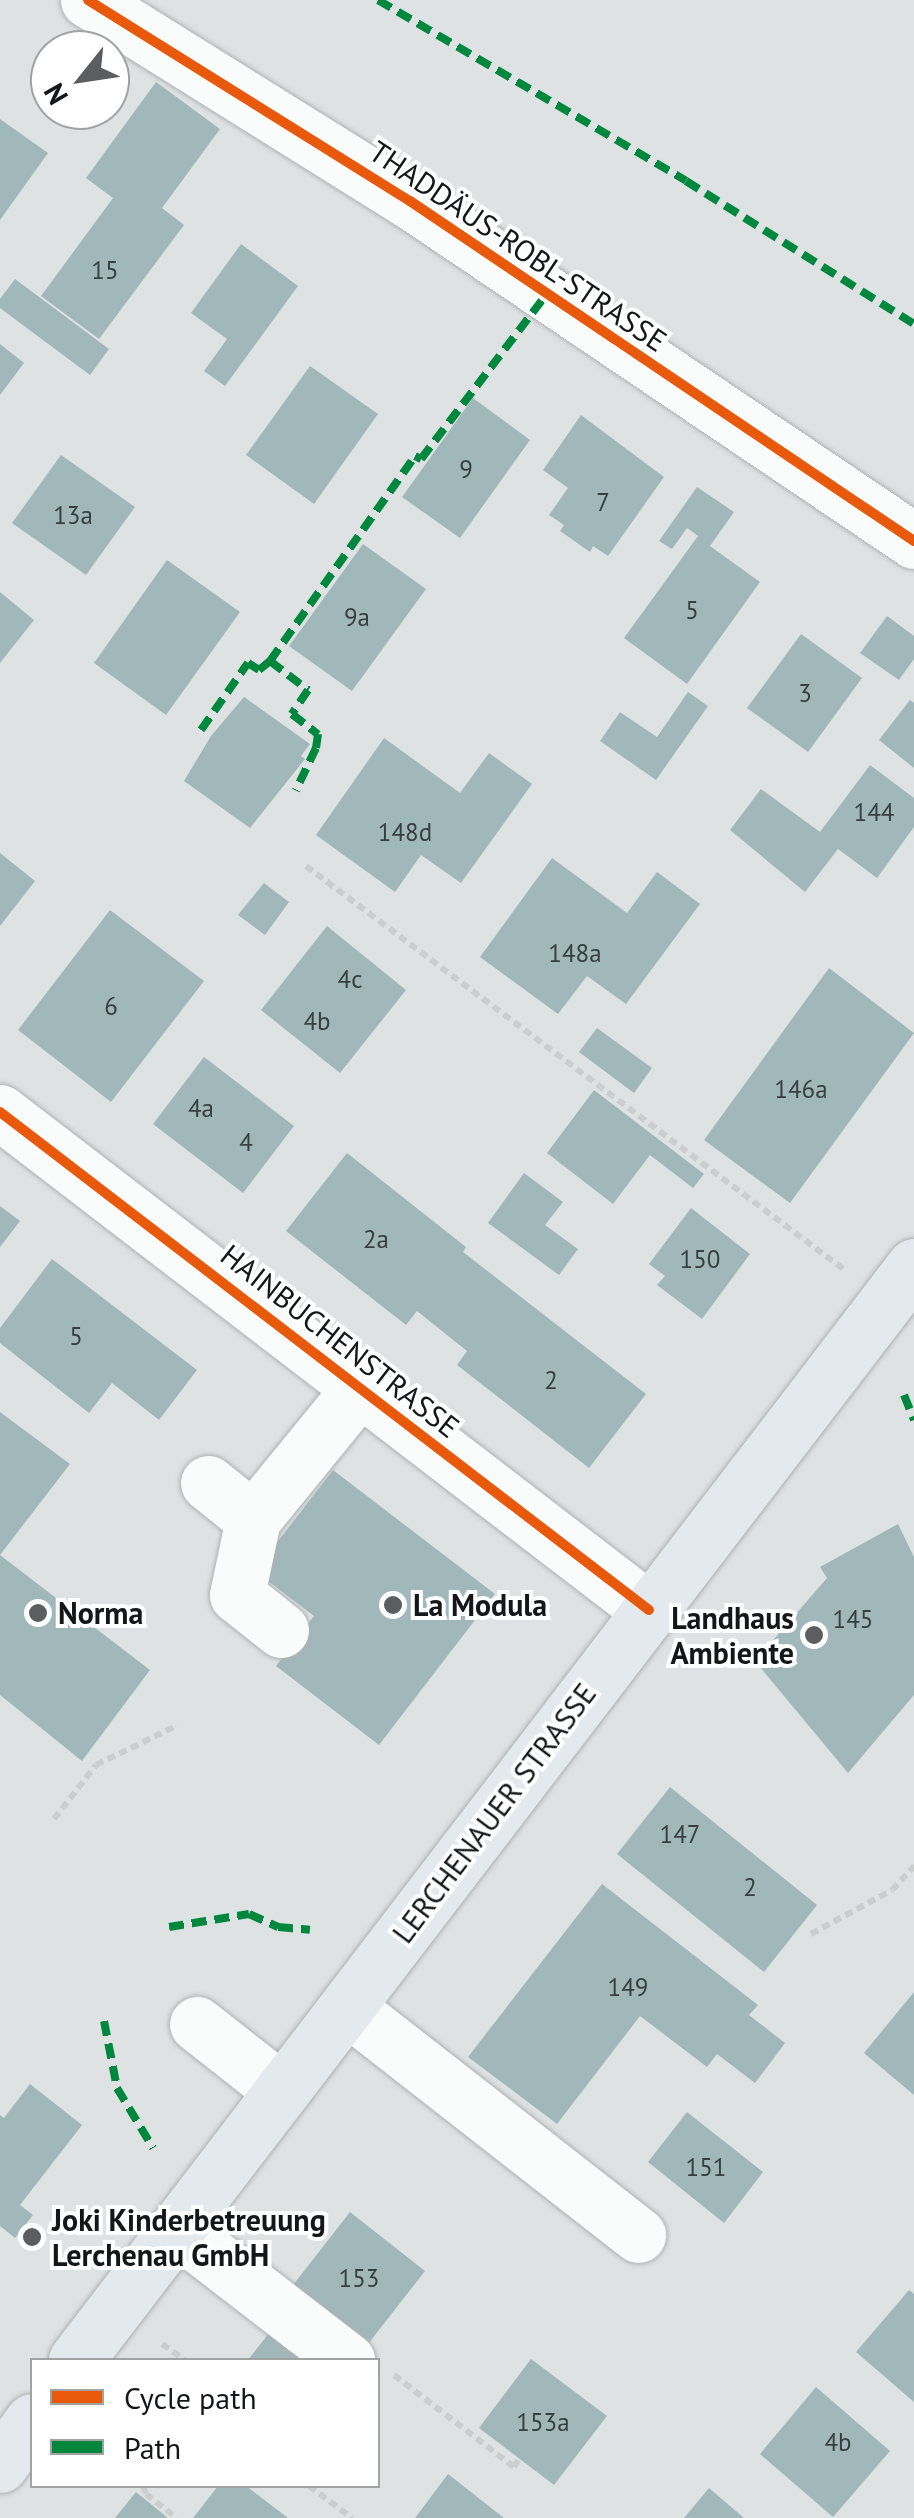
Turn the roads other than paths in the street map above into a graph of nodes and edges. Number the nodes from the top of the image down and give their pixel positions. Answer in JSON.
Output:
{"nodes":[{"id":1,"x":88,"y":0,"type":"edge"},
{"id":2,"x":914,"y":542,"type":"edge"},
{"id":3,"x":0,"y":1112,"type":"edge"},
{"id":4,"x":899,"y":1286,"type":"edge"},
{"id":5,"x":360,"y":1388,"type":"junction"},
{"id":6,"x":208,"y":1483,"type":"dead end"},
{"id":7,"x":253,"y":1519,"type":"junction"},
{"id":8,"x":650,"y":1610,"type":"junction"},
{"id":9,"x":282,"y":1630,"type":"dead end"},
{"id":10,"x":348,"y":2008,"type":"junction"},
{"id":11,"x":197,"y":2024,"type":"dead end"},
{"id":12,"x":282,"y":2091,"type":"junction"},
{"id":13,"x":177,"y":2229,"type":"junction"},
{"id":14,"x":638,"y":2235,"type":"dead end"},
{"id":15,"x":78,"y":2358,"type":"edge"},
{"id":16,"x":357,"y":2358,"type":"edge"},
{"id":17,"x":30,"y":2424,"type":"edge"},
{"id":18,"x":0,"y":2466,"type":"edge"}],
"edges":[{"from":1,"to":2,"type":"street","name":"THADDÄUS-ROBL-STRASSE"},
{"from":3,"to":5,"type":"street","name":"HAINBUCHENSTRASSE"},
{"from":4,"to":8,"type":"main road","name":"LERCHENAUER STRASSE"},
{"from":5,"to":7,"type":"street"},
{"from":5,"to":8,"type":"street","name":"HAINBUCHENSTRASSE"},
{"from":6,"to":7,"type":"street"},
{"from":7,"to":9,"type":"street"},
{"from":8,"to":10,"type":"main road","name":"LERCHENAUER STRASSE"},
{"from":10,"to":12,"type":"main road","name":"LERCHENAUER STRASSE"},
{"from":10,"to":14,"type":"street"},
{"from":11,"to":12,"type":"street"},
{"from":12,"to":13,"type":"main road","name":"LERCHENAUER STRASSE"},
{"from":13,"to":15,"type":"main road","name":"LERCHENAUER STRASSE"},
{"from":13,"to":16,"type":"street"},
{"from":17,"to":18,"type":"main road"}]}
